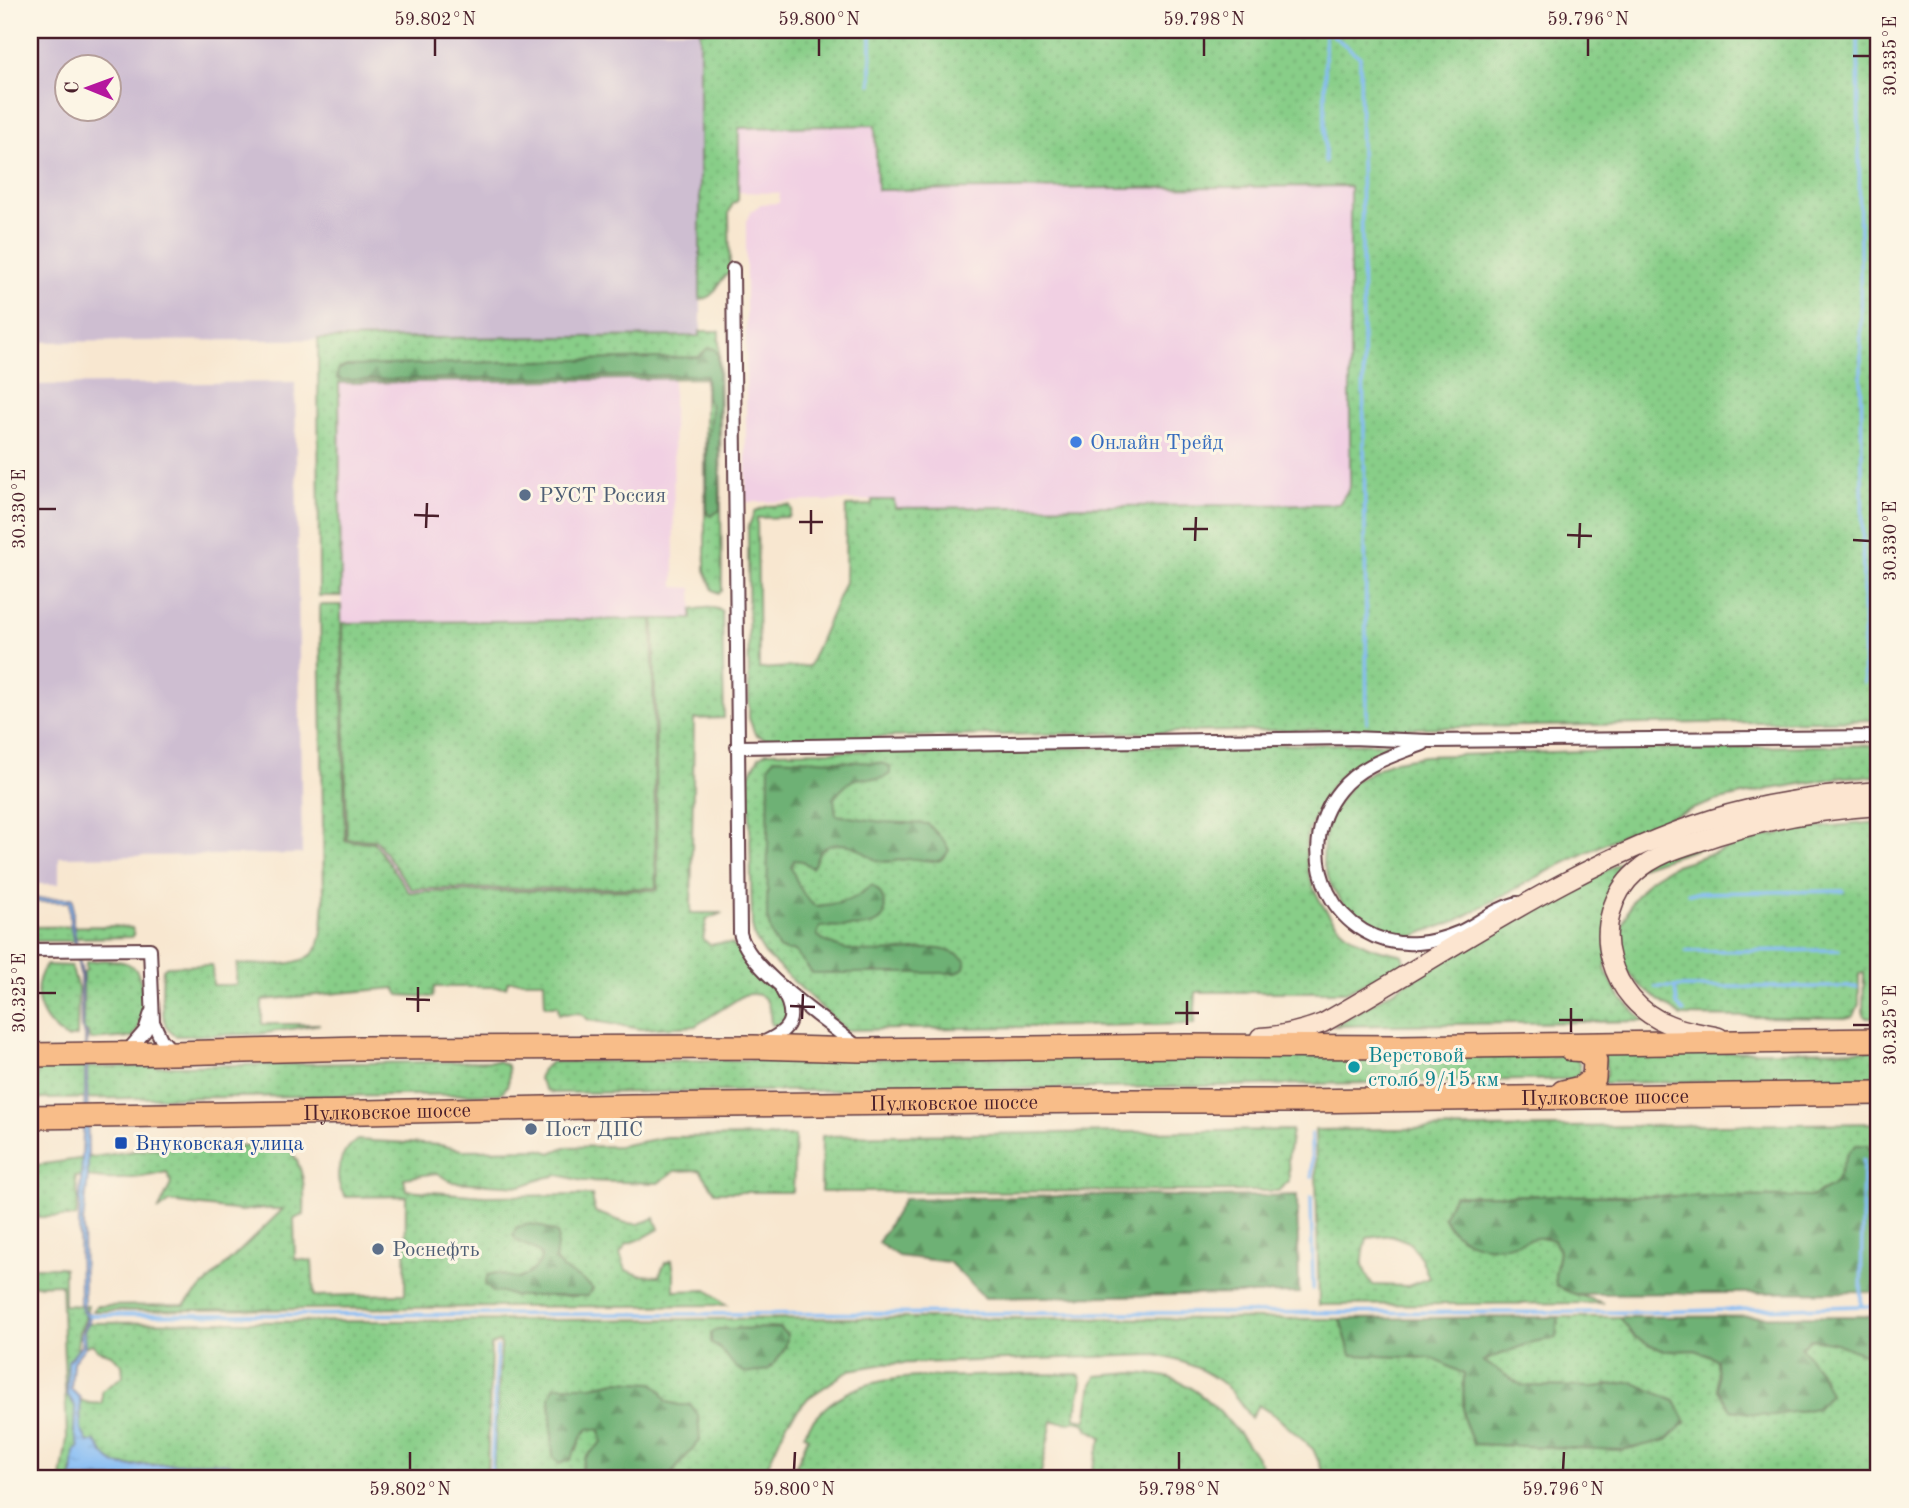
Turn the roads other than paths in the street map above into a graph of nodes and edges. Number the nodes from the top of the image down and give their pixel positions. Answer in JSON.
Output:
{"nodes":[{"id":1,"x":733,"y":269,"type":"dead end"},
{"id":2,"x":1879,"y":737,"type":"edge"},
{"id":3,"x":1430,"y":741,"type":"junction"},
{"id":4,"x":737,"y":747,"type":"junction"},
{"id":5,"x":1879,"y":791,"type":"edge"},
{"id":6,"x":1879,"y":806,"type":"edge"},
{"id":7,"x":1536,"y":898,"type":"junction"},
{"id":8,"x":30,"y":950,"type":"edge"},
{"id":9,"x":779,"y":984,"type":"junction"},
{"id":10,"x":151,"y":1013,"type":"junction"},
{"id":11,"x":1879,"y":1040,"type":"edge"},
{"id":12,"x":1739,"y":1042,"type":"junction"},
{"id":13,"x":1221,"y":1046,"type":"junction"},
{"id":14,"x":1547,"y":1046,"type":"junction"},
{"id":15,"x":753,"y":1047,"type":"junction"},
{"id":16,"x":860,"y":1050,"type":"junction"},
{"id":17,"x":174,"y":1053,"type":"junction"},
{"id":18,"x":125,"y":1054,"type":"junction"},
{"id":19,"x":30,"y":1055,"type":"edge"},
{"id":20,"x":1879,"y":1093,"type":"edge"},
{"id":21,"x":1539,"y":1098,"type":"junction"},
{"id":22,"x":30,"y":1117,"type":"edge"}],
"edges":[{"from":1,"to":4,"type":"street"},
{"from":2,"to":3,"type":"street"},
{"from":3,"to":4,"type":"street"},
{"from":3,"to":7,"type":"street"},
{"from":4,"to":9,"type":"street"},
{"from":5,"to":7,"type":"main road"},
{"from":6,"to":12,"type":"main road"},
{"from":7,"to":13,"type":"main road"},
{"from":8,"to":10,"type":"street"},
{"from":9,"to":15,"type":"street"},
{"from":9,"to":16,"type":"street"},
{"from":10,"to":17,"type":"street"},
{"from":10,"to":18,"type":"street"},
{"from":11,"to":12,"type":"highway"},
{"from":12,"to":14,"type":"highway"},
{"from":13,"to":14,"type":"highway"},
{"from":13,"to":16,"type":"highway"},
{"from":14,"to":21,"type":"highway"},
{"from":15,"to":16,"type":"highway"},
{"from":15,"to":17,"type":"highway"},
{"from":17,"to":18,"type":"highway"},
{"from":18,"to":19,"type":"highway"},
{"from":20,"to":21,"type":"highway","name":"Пулковское шоссе"},
{"from":21,"to":22,"type":"highway","name":"Пулковское шоссе"}]}
